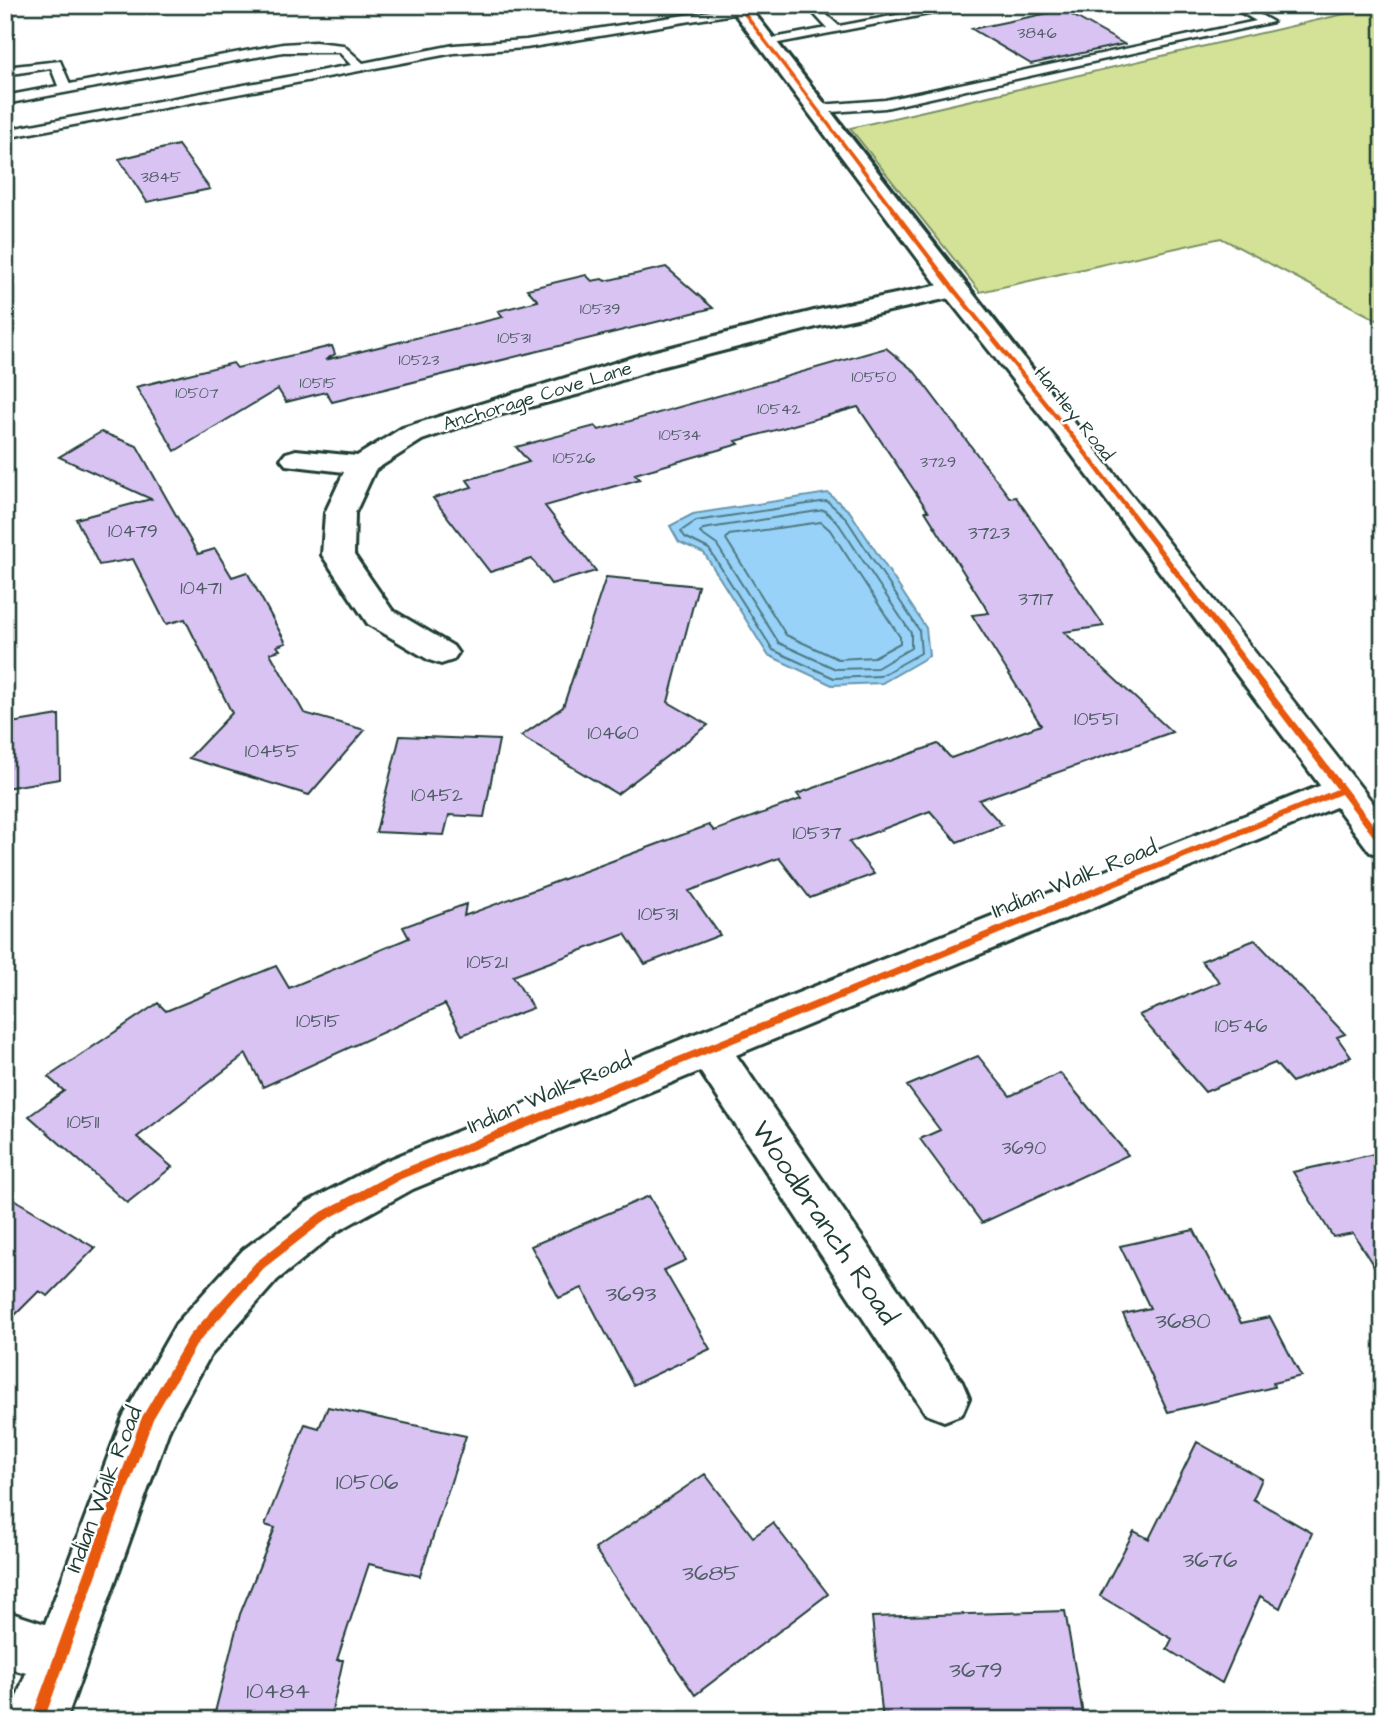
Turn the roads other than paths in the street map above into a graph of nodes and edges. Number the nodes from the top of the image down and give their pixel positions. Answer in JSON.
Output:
{"nodes":[{"id":1,"x":969,"y":5,"type":"edge"},
{"id":2,"x":1234,"y":5,"type":"edge"},
{"id":3,"x":659,"y":6,"type":"edge"},
{"id":4,"x":812,"y":6,"type":"edge"},
{"id":5,"x":740,"y":7,"type":"edge"},
{"id":6,"x":679,"y":15,"type":"junction"},
{"id":7,"x":836,"y":30,"type":"junction"},
{"id":8,"x":767,"y":43,"type":"junction"},
{"id":9,"x":360,"y":66,"type":"junction"},
{"id":10,"x":5,"y":71,"type":"edge"},
{"id":11,"x":65,"y":89,"type":"junction"},
{"id":12,"x":5,"y":100,"type":"edge"},
{"id":13,"x":819,"y":109,"type":"junction"},
{"id":14,"x":5,"y":134,"type":"edge"},
{"id":15,"x":954,"y":290,"type":"junction"},
{"id":16,"x":296,"y":459,"type":"dead end"},
{"id":17,"x":362,"y":465,"type":"junction"},
{"id":18,"x":441,"y":653,"type":"dead end"},
{"id":19,"x":1342,"y":790,"type":"junction"},
{"id":20,"x":1383,"y":843,"type":"edge"},
{"id":21,"x":707,"y":1047,"type":"junction"},
{"id":22,"x":944,"y":1398,"type":"dead end"},
{"id":23,"x":5,"y":1639,"type":"edge"},
{"id":24,"x":59,"y":1656,"type":"junction"},
{"id":25,"x":37,"y":1720,"type":"edge"}],
"edges":[{"from":1,"to":7,"type":"lane"},
{"from":2,"to":13,"type":"lane"},
{"from":3,"to":6,"type":"lane"},
{"from":4,"to":7,"type":"lane"},
{"from":5,"to":6,"type":"lane"},
{"from":5,"to":8,"type":"street","name":"Hartley Road"},
{"from":6,"to":9,"type":"lane"},
{"from":7,"to":8,"type":"lane"},
{"from":8,"to":13,"type":"street","name":"Hartley Road"},
{"from":9,"to":11,"type":"lane"},
{"from":9,"to":14,"type":"lane"},
{"from":10,"to":11,"type":"lane"},
{"from":11,"to":12,"type":"lane"},
{"from":13,"to":15,"type":"street","name":"Hartley Road"},
{"from":15,"to":17,"type":"street","name":"Anchorage Cove Lane"},
{"from":15,"to":19,"type":"street","name":"Hartley Road"},
{"from":16,"to":17,"type":"street"},
{"from":17,"to":18,"type":"street"},
{"from":19,"to":20,"type":"street","name":"Hartley Road"},
{"from":19,"to":21,"type":"street","name":"Indian Walk Road"},
{"from":21,"to":22,"type":"street","name":"Woodbranch Road"},
{"from":21,"to":24,"type":"street","name":"Indian Walk Road"},
{"from":23,"to":24,"type":"street"},
{"from":24,"to":25,"type":"street","name":"Indian Walk Road"}]}
